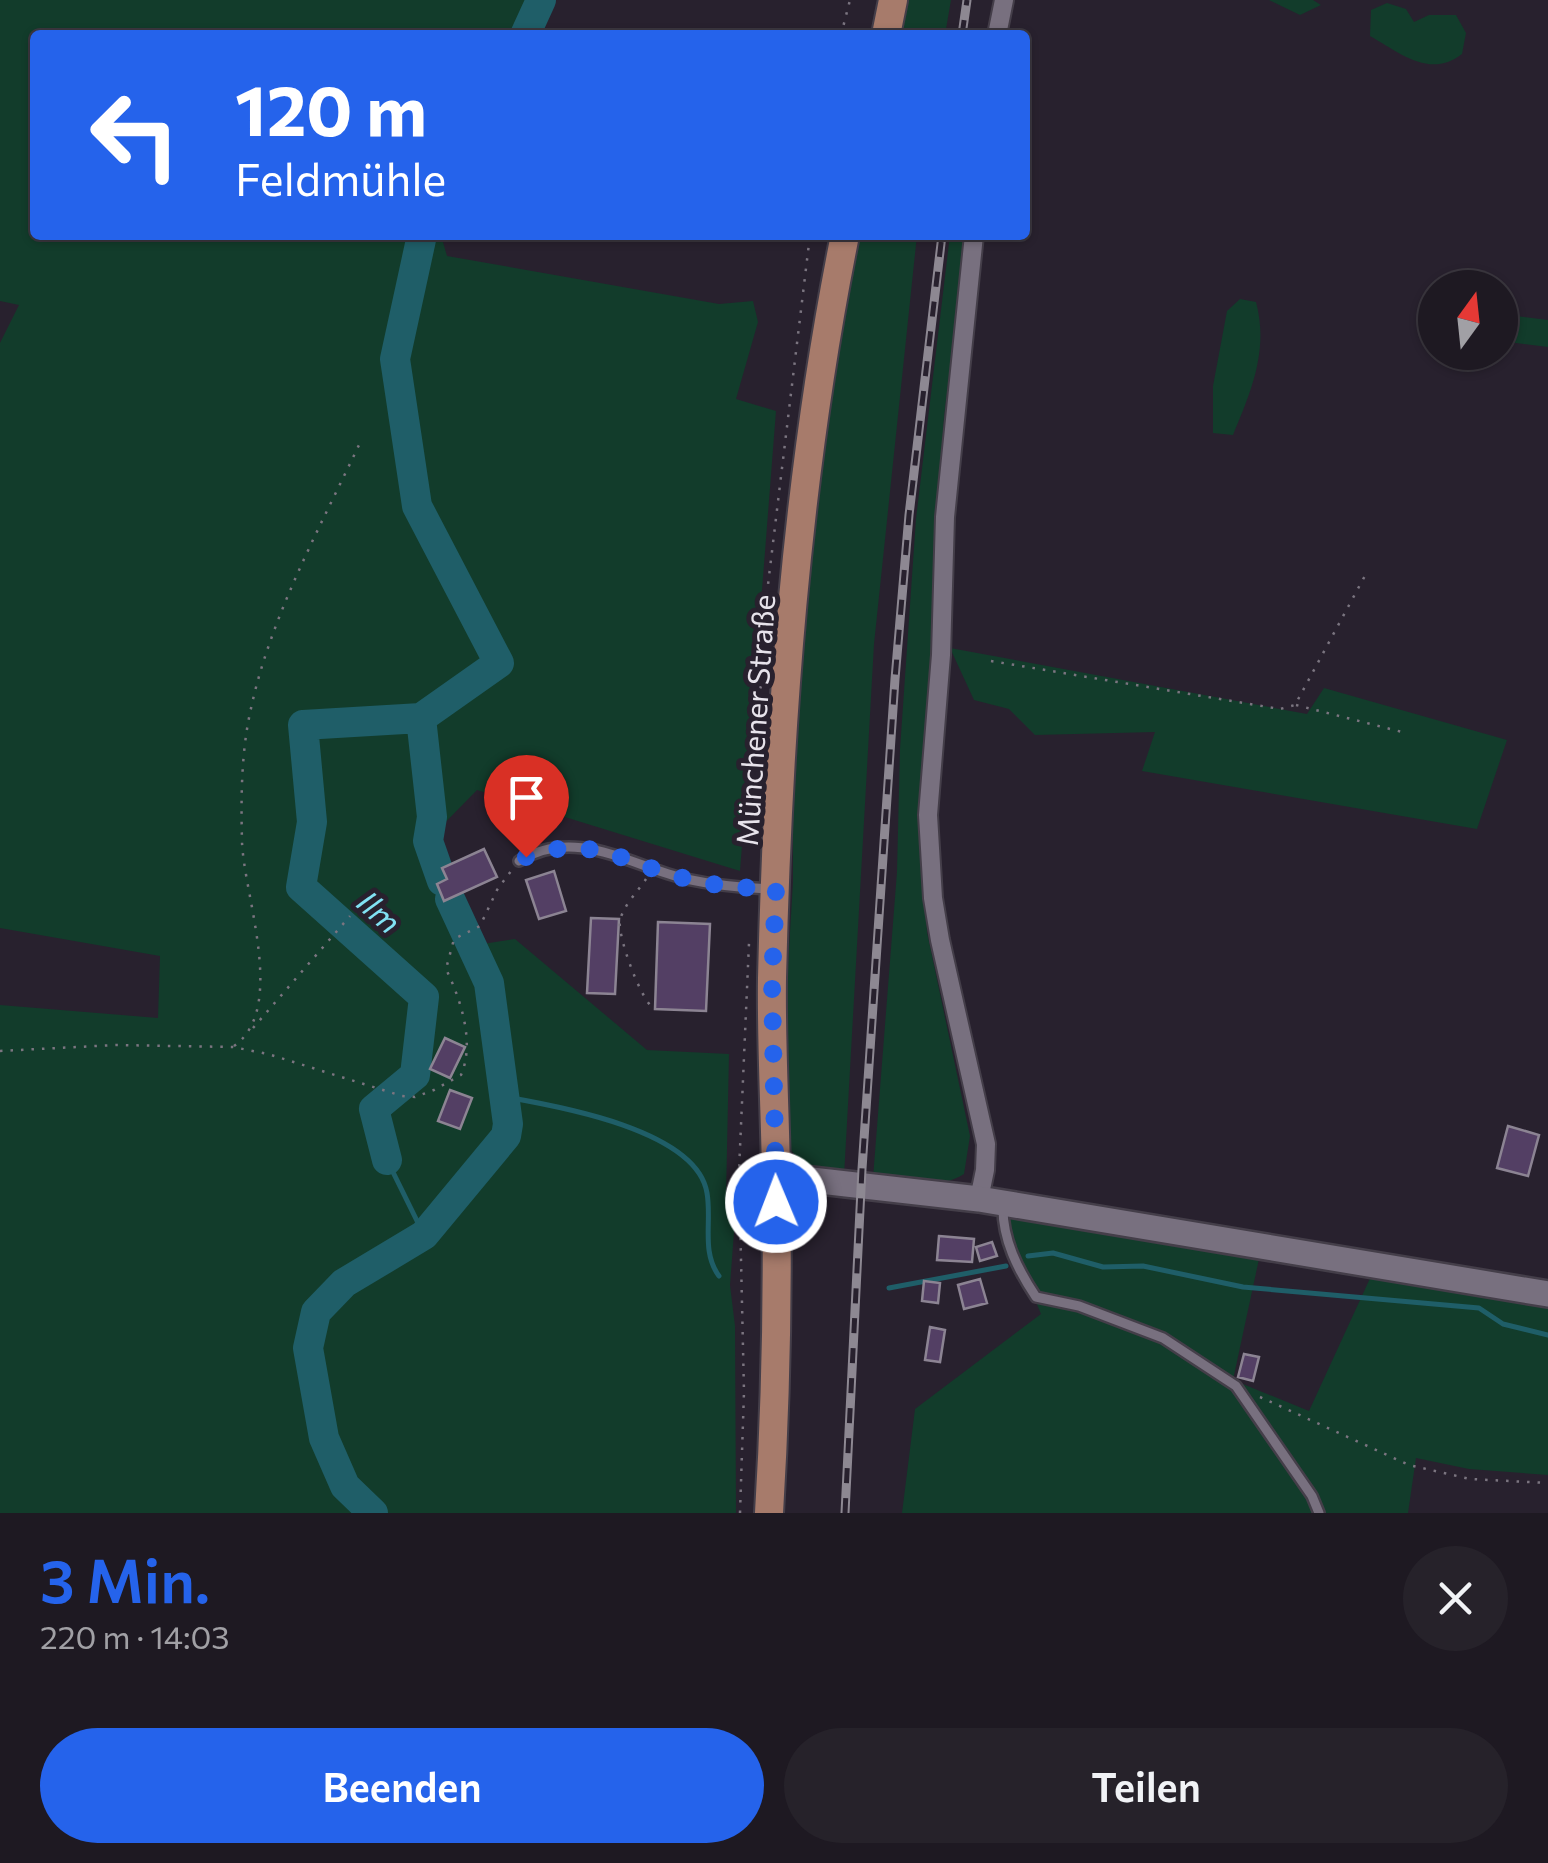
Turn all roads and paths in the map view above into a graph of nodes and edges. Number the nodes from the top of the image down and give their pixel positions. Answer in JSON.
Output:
{"nodes":[{"id":1,"x":850,"y":0,"type":"edge"},
{"id":2,"x":893,"y":0,"type":"edge"},
{"id":3,"x":1004,"y":0,"type":"edge"},
{"id":4,"x":843,"y":30,"type":"edge"},
{"id":5,"x":887,"y":30,"type":"edge"},
{"id":6,"x":998,"y":30,"type":"edge"},
{"id":7,"x":845,"y":240,"type":"edge"},
{"id":8,"x":973,"y":240,"type":"edge"},
{"id":9,"x":360,"y":446,"type":"dead end"},
{"id":10,"x":1367,"y":572,"type":"dead end"},
{"id":11,"x":991,"y":661,"type":"dead end"},
{"id":12,"x":1295,"y":705,"type":"junction"},
{"id":13,"x":1406,"y":733,"type":"dead end"},
{"id":14,"x":519,"y":861,"type":"joint"},
{"id":15,"x":652,"y":870,"type":"junction"},
{"id":16,"x":776,"y":889,"type":"junction"},
{"id":17,"x":350,"y":916,"type":"dead end"},
{"id":18,"x":653,"y":1008,"type":"dead end"},
{"id":19,"x":252,"y":1028,"type":"junction"},
{"id":20,"x":233,"y":1046,"type":"junction"},
{"id":21,"x":0,"y":1051,"type":"edge"},
{"id":22,"x":776,"y":1176,"type":"junction"},
{"id":23,"x":816,"y":1197,"type":"dead end"},
{"id":24,"x":991,"y":1202,"type":"junction"},
{"id":25,"x":776,"y":1229,"type":"junction"},
{"id":26,"x":1548,"y":1294,"type":"edge"},
{"id":27,"x":1236,"y":1386,"type":"junction"},
{"id":28,"x":1548,"y":1483,"type":"edge"},
{"id":29,"x":769,"y":1513,"type":"edge"},
{"id":30,"x":1319,"y":1513,"type":"edge"}],
"edges":[{"from":1,"to":4,"type":"path"},
{"from":2,"to":5,"type":"main road"},
{"from":3,"to":6,"type":"street"},
{"from":7,"to":16,"type":"main road","name":"Münchener Straße"},
{"from":8,"to":24,"type":"street"},
{"from":9,"to":19,"type":"path"},
{"from":10,"to":12,"type":"path"},
{"from":11,"to":12,"type":"path"},
{"from":12,"to":13,"type":"path"},
{"from":14,"to":15,"type":"lane"},
{"from":14,"to":20,"type":"path"},
{"from":15,"to":16,"type":"lane"},
{"from":15,"to":18,"type":"path"},
{"from":16,"to":22,"type":"main road","name":"Münchener Straße"},
{"from":17,"to":19,"type":"path"},
{"from":19,"to":20,"type":"path"},
{"from":20,"to":21,"type":"path"},
{"from":22,"to":24,"type":"street"},
{"from":22,"to":25,"type":"main road","name":"Münchener Straße"},
{"from":23,"to":25,"type":"path"},
{"from":24,"to":26,"type":"street"},
{"from":24,"to":27,"type":"lane"},
{"from":25,"to":29,"type":"main road","name":"Münchener Straße"},
{"from":27,"to":28,"type":"path"},
{"from":27,"to":30,"type":"lane"}]}
